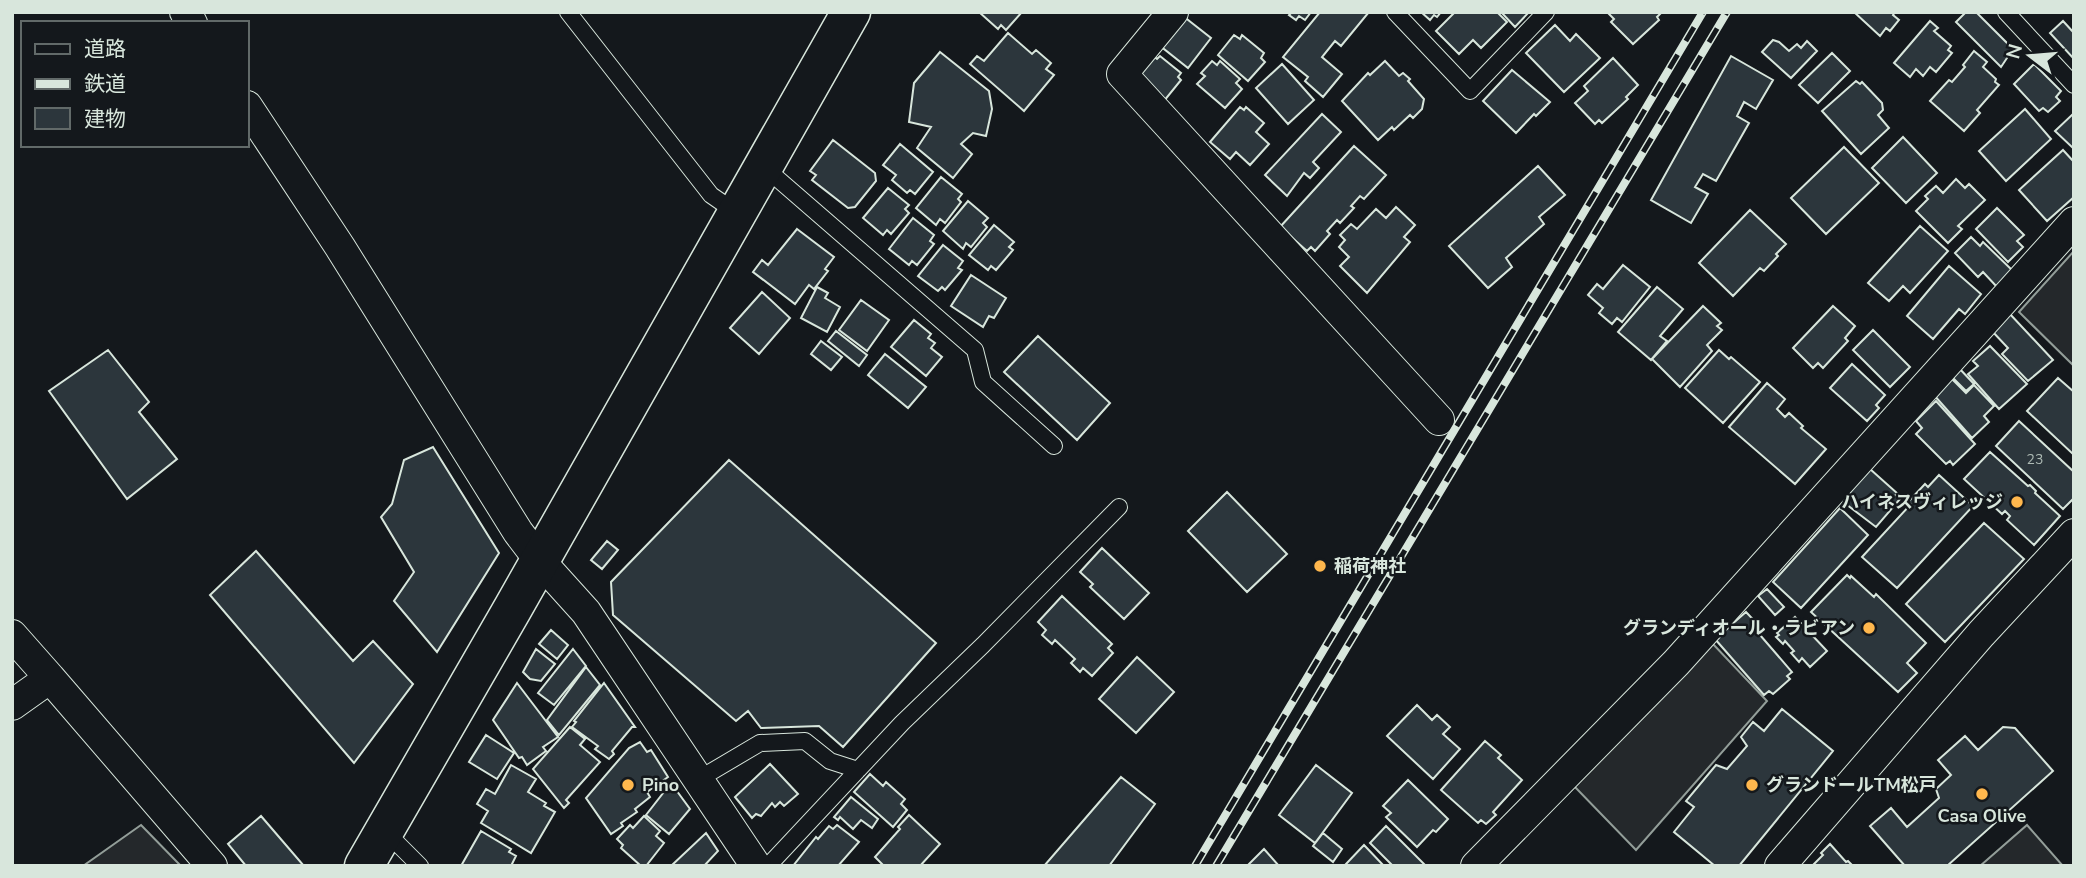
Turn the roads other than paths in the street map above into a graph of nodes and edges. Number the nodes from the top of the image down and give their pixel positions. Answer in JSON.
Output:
{"nodes":[{"id":1,"x":569,"y":12,"type":"edge"},
{"id":2,"x":851,"y":12,"type":"edge"},
{"id":3,"x":1173,"y":12,"type":"edge"},
{"id":4,"x":1395,"y":12,"type":"edge"},
{"id":5,"x":1546,"y":12,"type":"edge"},
{"id":6,"x":2006,"y":12,"type":"edge"},
{"id":7,"x":2074,"y":85,"type":"edge"},
{"id":8,"x":248,"y":108,"type":"edge"},
{"id":9,"x":764,"y":166,"type":"junction"},
{"id":10,"x":737,"y":213,"type":"junction"},
{"id":11,"x":2074,"y":222,"type":"edge"},
{"id":12,"x":1439,"y":420,"type":"dead end"},
{"id":13,"x":1054,"y":446,"type":"dead end"},
{"id":14,"x":1119,"y":507,"type":"dead end"},
{"id":15,"x":2074,"y":534,"type":"edge"},
{"id":16,"x":540,"y":561,"type":"junction"},
{"id":17,"x":12,"y":635,"type":"edge"},
{"id":18,"x":50,"y":678,"type":"junction"},
{"id":19,"x":12,"y":705,"type":"edge"},
{"id":20,"x":858,"y":770,"type":"junction"},
{"id":21,"x":699,"y":779,"type":"junction"},
{"id":22,"x":384,"y":830,"type":"junction"},
{"id":23,"x":212,"y":866,"type":"edge"},
{"id":24,"x":364,"y":866,"type":"edge"},
{"id":25,"x":420,"y":866,"type":"edge"},
{"id":26,"x":757,"y":866,"type":"edge"},
{"id":27,"x":768,"y":866,"type":"edge"},
{"id":28,"x":1476,"y":866,"type":"edge"},
{"id":29,"x":1780,"y":866,"type":"edge"}],
"edges":[{"from":1,"to":10,"type":"lane"},
{"from":2,"to":9,"type":"street"},
{"from":3,"to":12,"type":"street"},
{"from":4,"to":5,"type":"lane"},
{"from":6,"to":7,"type":"lane"},
{"from":8,"to":16,"type":"street"},
{"from":9,"to":10,"type":"street"},
{"from":9,"to":13,"type":"lane"},
{"from":10,"to":16,"type":"street"},
{"from":11,"to":28,"type":"street"},
{"from":14,"to":20,"type":"lane"},
{"from":15,"to":29,"type":"street"},
{"from":16,"to":21,"type":"street"},
{"from":16,"to":22,"type":"street"},
{"from":17,"to":18,"type":"street"},
{"from":18,"to":19,"type":"street"},
{"from":18,"to":23,"type":"street"},
{"from":20,"to":21,"type":"lane"},
{"from":20,"to":27,"type":"lane"},
{"from":21,"to":26,"type":"street"},
{"from":22,"to":24,"type":"street"},
{"from":22,"to":25,"type":"lane"}]}
